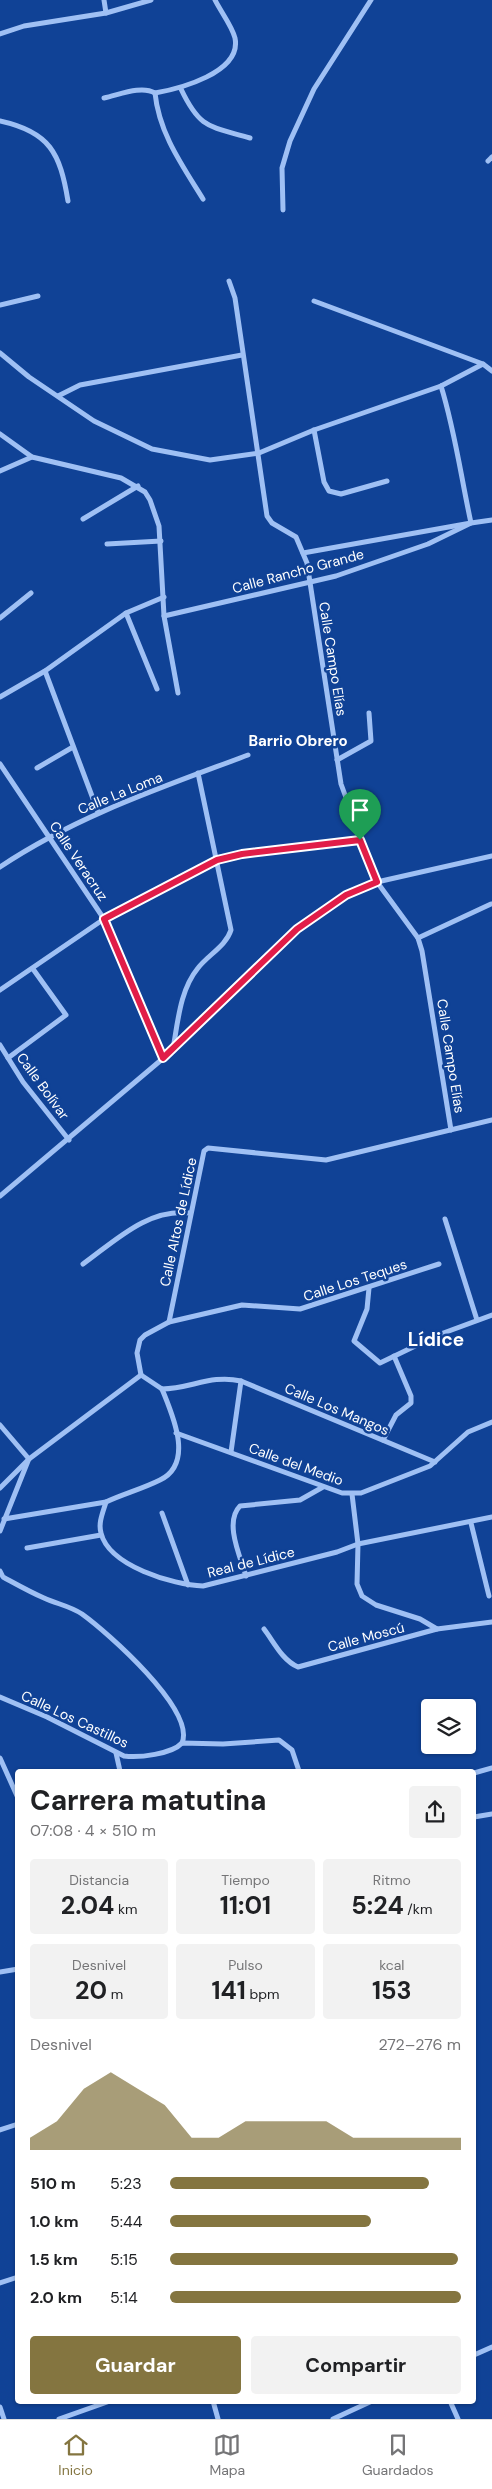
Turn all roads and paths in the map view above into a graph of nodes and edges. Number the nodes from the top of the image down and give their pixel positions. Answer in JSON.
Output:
{"nodes":[{"id":1,"x":104,"y":0,"type":"edge"},
{"id":2,"x":151,"y":0,"type":"edge"},
{"id":3,"x":215,"y":0,"type":"edge"},
{"id":4,"x":371,"y":0,"type":"edge"},
{"id":5,"x":106,"y":13,"type":"junction"},
{"id":6,"x":0,"y":34,"type":"edge"},
{"id":7,"x":181,"y":88,"type":"junction"},
{"id":8,"x":155,"y":93,"type":"junction"},
{"id":9,"x":104,"y":98,"type":"dead end"},
{"id":10,"x":0,"y":121,"type":"edge"},
{"id":11,"x":250,"y":138,"type":"dead end"},
{"id":12,"x":202,"y":199,"type":"dead end"},
{"id":13,"x":68,"y":201,"type":"dead end"},
{"id":14,"x":283,"y":210,"type":"dead end"},
{"id":15,"x":229,"y":281,"type":"dead end"},
{"id":16,"x":38,"y":296,"type":"dead end"},
{"id":17,"x":314,"y":301,"type":"dead end"},
{"id":18,"x":0,"y":305,"type":"edge"},
{"id":19,"x":0,"y":353,"type":"edge"},
{"id":20,"x":242,"y":355,"type":"junction"},
{"id":21,"x":483,"y":364,"type":"junction"},
{"id":22,"x":492,"y":371,"type":"edge"},
{"id":23,"x":441,"y":386,"type":"junction"},
{"id":24,"x":58,"y":396,"type":"junction"},
{"id":25,"x":314,"y":430,"type":"junction"},
{"id":26,"x":0,"y":434,"type":"edge"},
{"id":27,"x":259,"y":453,"type":"junction"},
{"id":28,"x":32,"y":457,"type":"junction"},
{"id":29,"x":0,"y":471,"type":"edge"},
{"id":30,"x":387,"y":481,"type":"dead end"},
{"id":31,"x":138,"y":486,"type":"junction"},
{"id":32,"x":84,"y":519,"type":"dead end"},
{"id":33,"x":492,"y":520,"type":"edge"},
{"id":34,"x":471,"y":523,"type":"junction"},
{"id":35,"x":161,"y":541,"type":"junction"},
{"id":36,"x":106,"y":544,"type":"dead end"},
{"id":37,"x":303,"y":553,"type":"junction"},
{"id":38,"x":310,"y":582,"type":"junction"},
{"id":39,"x":31,"y":593,"type":"dead end"},
{"id":40,"x":164,"y":597,"type":"junction"},
{"id":41,"x":126,"y":613,"type":"junction"},
{"id":42,"x":164,"y":616,"type":"junction"},
{"id":43,"x":0,"y":618,"type":"edge"},
{"id":44,"x":45,"y":671,"type":"junction"},
{"id":45,"x":157,"y":689,"type":"dead end"},
{"id":46,"x":178,"y":693,"type":"dead end"},
{"id":47,"x":0,"y":696,"type":"edge"},
{"id":48,"x":369,"y":713,"type":"dead end"},
{"id":49,"x":73,"y":747,"type":"junction"},
{"id":50,"x":248,"y":755,"type":"dead end"},
{"id":51,"x":337,"y":760,"type":"junction"},
{"id":52,"x":0,"y":764,"type":"edge"},
{"id":53,"x":37,"y":768,"type":"dead end"},
{"id":54,"x":6,"y":773,"type":"junction"},
{"id":55,"x":198,"y":773,"type":"junction"},
{"id":56,"x":0,"y":777,"type":"edge"},
{"id":57,"x":98,"y":812,"type":"junction"},
{"id":58,"x":49,"y":836,"type":"junction"},
{"id":59,"x":360,"y":840,"type":"junction"},
{"id":60,"x":492,"y":856,"type":"edge"},
{"id":61,"x":217,"y":860,"type":"junction"},
{"id":62,"x":0,"y":867,"type":"edge"},
{"id":63,"x":377,"y":882,"type":"junction"},
{"id":64,"x":491,"y":904,"type":"dead end"},
{"id":65,"x":104,"y":919,"type":"junction"},
{"id":66,"x":418,"y":938,"type":"junction"},
{"id":67,"x":33,"y":969,"type":"junction"},
{"id":68,"x":0,"y":990,"type":"edge"},
{"id":69,"x":0,"y":1045,"type":"edge"},
{"id":70,"x":173,"y":1050,"type":"junction"},
{"id":71,"x":8,"y":1058,"type":"junction"},
{"id":72,"x":163,"y":1058,"type":"junction"},
{"id":73,"x":492,"y":1120,"type":"edge"},
{"id":74,"x":451,"y":1130,"type":"junction"},
{"id":75,"x":69,"y":1140,"type":"junction"},
{"id":76,"x":0,"y":1196,"type":"edge"},
{"id":77,"x":190,"y":1213,"type":"junction"},
{"id":78,"x":445,"y":1219,"type":"dead end"},
{"id":79,"x":83,"y":1264,"type":"dead end"},
{"id":80,"x":439,"y":1264,"type":"dead end"},
{"id":81,"x":369,"y":1288,"type":"junction"},
{"id":82,"x":492,"y":1314,"type":"edge"},
{"id":83,"x":477,"y":1320,"type":"junction"},
{"id":84,"x":169,"y":1322,"type":"junction"},
{"id":85,"x":394,"y":1356,"type":"junction"},
{"id":86,"x":141,"y":1375,"type":"junction"},
{"id":87,"x":241,"y":1381,"type":"junction"},
{"id":88,"x":162,"y":1389,"type":"junction"},
{"id":89,"x":492,"y":1422,"type":"edge"},
{"id":90,"x":0,"y":1425,"type":"edge"},
{"id":91,"x":176,"y":1433,"type":"junction"},
{"id":92,"x":383,"y":1440,"type":"junction"},
{"id":93,"x":231,"y":1452,"type":"junction"},
{"id":94,"x":30,"y":1458,"type":"junction"},
{"id":95,"x":435,"y":1462,"type":"junction"},
{"id":96,"x":323,"y":1487,"type":"junction"},
{"id":97,"x":0,"y":1488,"type":"edge"},
{"id":98,"x":352,"y":1494,"type":"junction"},
{"id":99,"x":106,"y":1502,"type":"junction"},
{"id":100,"x":162,"y":1513,"type":"dead end"},
{"id":101,"x":492,"y":1517,"type":"edge"},
{"id":102,"x":4,"y":1519,"type":"junction"},
{"id":103,"x":470,"y":1523,"type":"junction"},
{"id":104,"x":0,"y":1531,"type":"edge"},
{"id":105,"x":101,"y":1535,"type":"junction"},
{"id":106,"x":358,"y":1544,"type":"junction"},
{"id":107,"x":27,"y":1548,"type":"dead end"},
{"id":108,"x":0,"y":1571,"type":"edge"},
{"id":109,"x":246,"y":1576,"type":"junction"},
{"id":110,"x":188,"y":1586,"type":"junction"},
{"id":111,"x":489,"y":1596,"type":"dead end"},
{"id":112,"x":492,"y":1622,"type":"edge"},
{"id":113,"x":264,"y":1629,"type":"dead end"},
{"id":114,"x":437,"y":1629,"type":"junction"},
{"id":115,"x":0,"y":1697,"type":"edge"},
{"id":116,"x":182,"y":1742,"type":"junction"},
{"id":117,"x":116,"y":1753,"type":"junction"},
{"id":118,"x":0,"y":1758,"type":"edge"},
{"id":119,"x":492,"y":1768,"type":"edge"},
{"id":120,"x":120,"y":1769,"type":"edge"},
{"id":121,"x":298,"y":1769,"type":"edge"},
{"id":122,"x":476,"y":1772,"type":"edge"},
{"id":123,"x":15,"y":1791,"type":"edge"},
{"id":124,"x":492,"y":1814,"type":"edge"},
{"id":125,"x":476,"y":1817,"type":"edge"},
{"id":126,"x":15,"y":1970,"type":"edge"},
{"id":127,"x":0,"y":1972,"type":"edge"},
{"id":128,"x":15,"y":2125,"type":"edge"},
{"id":129,"x":0,"y":2130,"type":"edge"},
{"id":130,"x":15,"y":2278,"type":"edge"},
{"id":131,"x":0,"y":2283,"type":"edge"},
{"id":132,"x":492,"y":2347,"type":"edge"},
{"id":133,"x":476,"y":2354,"type":"edge"},
{"id":134,"x":102,"y":2404,"type":"edge"},
{"id":135,"x":213,"y":2404,"type":"edge"},
{"id":136,"x":366,"y":2404,"type":"edge"},
{"id":137,"x":451,"y":2404,"type":"edge"},
{"id":138,"x":0,"y":2408,"type":"edge"},
{"id":139,"x":4,"y":2419,"type":"edge"},
{"id":140,"x":59,"y":2419,"type":"edge"},
{"id":141,"x":218,"y":2419,"type":"edge"},
{"id":142,"x":333,"y":2419,"type":"edge"},
{"id":143,"x":458,"y":2419,"type":"edge"}],
"edges":[{"from":1,"to":5,"type":"street"},
{"from":2,"to":5,"type":"street"},
{"from":3,"to":7,"type":"street"},
{"from":4,"to":14,"type":"street"},
{"from":5,"to":6,"type":"street"},
{"from":7,"to":8,"type":"street"},
{"from":7,"to":11,"type":"street"},
{"from":8,"to":9,"type":"street"},
{"from":8,"to":12,"type":"street"},
{"from":10,"to":13,"type":"street"},
{"from":15,"to":20,"type":"street","name":"Calle Campo Elías"},
{"from":16,"to":18,"type":"street"},
{"from":17,"to":21,"type":"street"},
{"from":19,"to":24,"type":"street"},
{"from":20,"to":24,"type":"street"},
{"from":20,"to":27,"type":"street","name":"Calle Campo Elías"},
{"from":21,"to":22,"type":"street"},
{"from":21,"to":23,"type":"street"},
{"from":23,"to":25,"type":"street"},
{"from":23,"to":34,"type":"street"},
{"from":24,"to":27,"type":"street"},
{"from":25,"to":27,"type":"street"},
{"from":25,"to":30,"type":"street"},
{"from":26,"to":28,"type":"street"},
{"from":27,"to":37,"type":"street","name":"Calle Campo Elías"},
{"from":28,"to":29,"type":"street"},
{"from":28,"to":31,"type":"street"},
{"from":31,"to":32,"type":"street"},
{"from":31,"to":35,"type":"street"},
{"from":33,"to":34,"type":"street","name":"Calle Rancho Grande"},
{"from":34,"to":37,"type":"street"},
{"from":34,"to":38,"type":"street","name":"Calle Rancho Grande"},
{"from":35,"to":36,"type":"street"},
{"from":35,"to":40,"type":"street"},
{"from":37,"to":38,"type":"street","name":"Calle Campo Elías"},
{"from":38,"to":42,"type":"street","name":"Calle Rancho Grande"},
{"from":38,"to":51,"type":"street","name":"Calle Campo Elías"},
{"from":39,"to":43,"type":"street"},
{"from":40,"to":41,"type":"street"},
{"from":40,"to":42,"type":"street"},
{"from":41,"to":44,"type":"street"},
{"from":41,"to":45,"type":"street"},
{"from":42,"to":46,"type":"street"},
{"from":44,"to":47,"type":"street"},
{"from":44,"to":49,"type":"street"},
{"from":48,"to":51,"type":"street"},
{"from":49,"to":53,"type":"street"},
{"from":49,"to":57,"type":"street"},
{"from":50,"to":55,"type":"street","name":"Calle La Loma"},
{"from":51,"to":59,"type":"street","name":"Calle Campo Elías"},
{"from":52,"to":54,"type":"street","name":"Calle Veracruz"},
{"from":54,"to":56,"type":"street"},
{"from":54,"to":58,"type":"street","name":"Calle Veracruz"},
{"from":55,"to":57,"type":"street","name":"Calle La Loma"},
{"from":55,"to":61,"type":"street"},
{"from":57,"to":58,"type":"street","name":"Calle La Loma"},
{"from":58,"to":62,"type":"street","name":"Calle La Loma"},
{"from":58,"to":65,"type":"street","name":"Calle Veracruz"},
{"from":59,"to":61,"type":"street"},
{"from":59,"to":63,"type":"street","name":"Calle Campo Elías"},
{"from":60,"to":63,"type":"street"},
{"from":61,"to":65,"type":"street"},
{"from":61,"to":70,"type":"street"},
{"from":63,"to":66,"type":"street","name":"Calle Campo Elías"},
{"from":63,"to":70,"type":"street"},
{"from":64,"to":66,"type":"street"},
{"from":65,"to":67,"type":"street"},
{"from":65,"to":72,"type":"street","name":"Calle Veracruz"},
{"from":66,"to":74,"type":"street","name":"Calle Campo Elías"},
{"from":67,"to":68,"type":"street"},
{"from":67,"to":71,"type":"street"},
{"from":69,"to":71,"type":"street","name":"Calle Bolívar"},
{"from":70,"to":72,"type":"street"},
{"from":71,"to":75,"type":"street","name":"Calle Bolívar"},
{"from":72,"to":75,"type":"street"},
{"from":73,"to":74,"type":"street","name":"Calle Altos de Lídice"},
{"from":74,"to":77,"type":"street","name":"Calle Altos de Lídice"},
{"from":75,"to":76,"type":"street"},
{"from":77,"to":79,"type":"street"},
{"from":77,"to":84,"type":"street","name":"Calle Altos de Lídice"},
{"from":78,"to":83,"type":"street"},
{"from":80,"to":81,"type":"street","name":"Calle Los Teques"},
{"from":81,"to":84,"type":"street","name":"Calle Los Teques"},
{"from":81,"to":85,"type":"street"},
{"from":82,"to":83,"type":"street"},
{"from":83,"to":85,"type":"street"},
{"from":84,"to":86,"type":"street","name":"Calle Los Teques"},
{"from":85,"to":92,"type":"street"},
{"from":86,"to":88,"type":"street"},
{"from":86,"to":94,"type":"street"},
{"from":87,"to":88,"type":"street","name":"Calle Los Mangos"},
{"from":87,"to":92,"type":"street","name":"Calle Los Mangos"},
{"from":87,"to":93,"type":"street"},
{"from":88,"to":91,"type":"street"},
{"from":89,"to":95,"type":"street"},
{"from":90,"to":94,"type":"street"},
{"from":91,"to":93,"type":"street","name":"Calle del Medio"},
{"from":91,"to":99,"type":"street"},
{"from":92,"to":95,"type":"street","name":"Calle Los Mangos"},
{"from":93,"to":96,"type":"street","name":"Calle del Medio"},
{"from":94,"to":97,"type":"street"},
{"from":94,"to":102,"type":"street"},
{"from":95,"to":98,"type":"street","name":"Calle del Medio"},
{"from":96,"to":98,"type":"street","name":"Calle del Medio"},
{"from":96,"to":109,"type":"street"},
{"from":98,"to":106,"type":"street"},
{"from":99,"to":102,"type":"street"},
{"from":99,"to":105,"type":"street"},
{"from":100,"to":110,"type":"street"},
{"from":101,"to":103,"type":"street","name":"Real de Lídice"},
{"from":102,"to":104,"type":"street"},
{"from":103,"to":106,"type":"street","name":"Real de Lídice"},
{"from":103,"to":111,"type":"street"},
{"from":105,"to":107,"type":"street"},
{"from":105,"to":110,"type":"street","name":"Real de Lídice"},
{"from":106,"to":109,"type":"street","name":"Real de Lídice"},
{"from":106,"to":114,"type":"street"},
{"from":108,"to":116,"type":"street"},
{"from":109,"to":110,"type":"street","name":"Real de Lídice"},
{"from":112,"to":114,"type":"street","name":"Calle Moscú"},
{"from":113,"to":114,"type":"street","name":"Calle Moscú"},
{"from":115,"to":117,"type":"street","name":"Calle Los Castillos"},
{"from":116,"to":117,"type":"street","name":"Calle Los Castillos"},
{"from":116,"to":121,"type":"street","name":"Calle Los Castillos"},
{"from":117,"to":120,"type":"street"},
{"from":118,"to":123,"type":"street"},
{"from":119,"to":122,"type":"street"},
{"from":124,"to":125,"type":"street"},
{"from":126,"to":127,"type":"street"},
{"from":128,"to":129,"type":"street"},
{"from":130,"to":131,"type":"street"},
{"from":132,"to":133,"type":"street"},
{"from":134,"to":140,"type":"street"},
{"from":135,"to":141,"type":"street"},
{"from":136,"to":142,"type":"street"},
{"from":137,"to":143,"type":"street"},
{"from":138,"to":139,"type":"street"}]}
